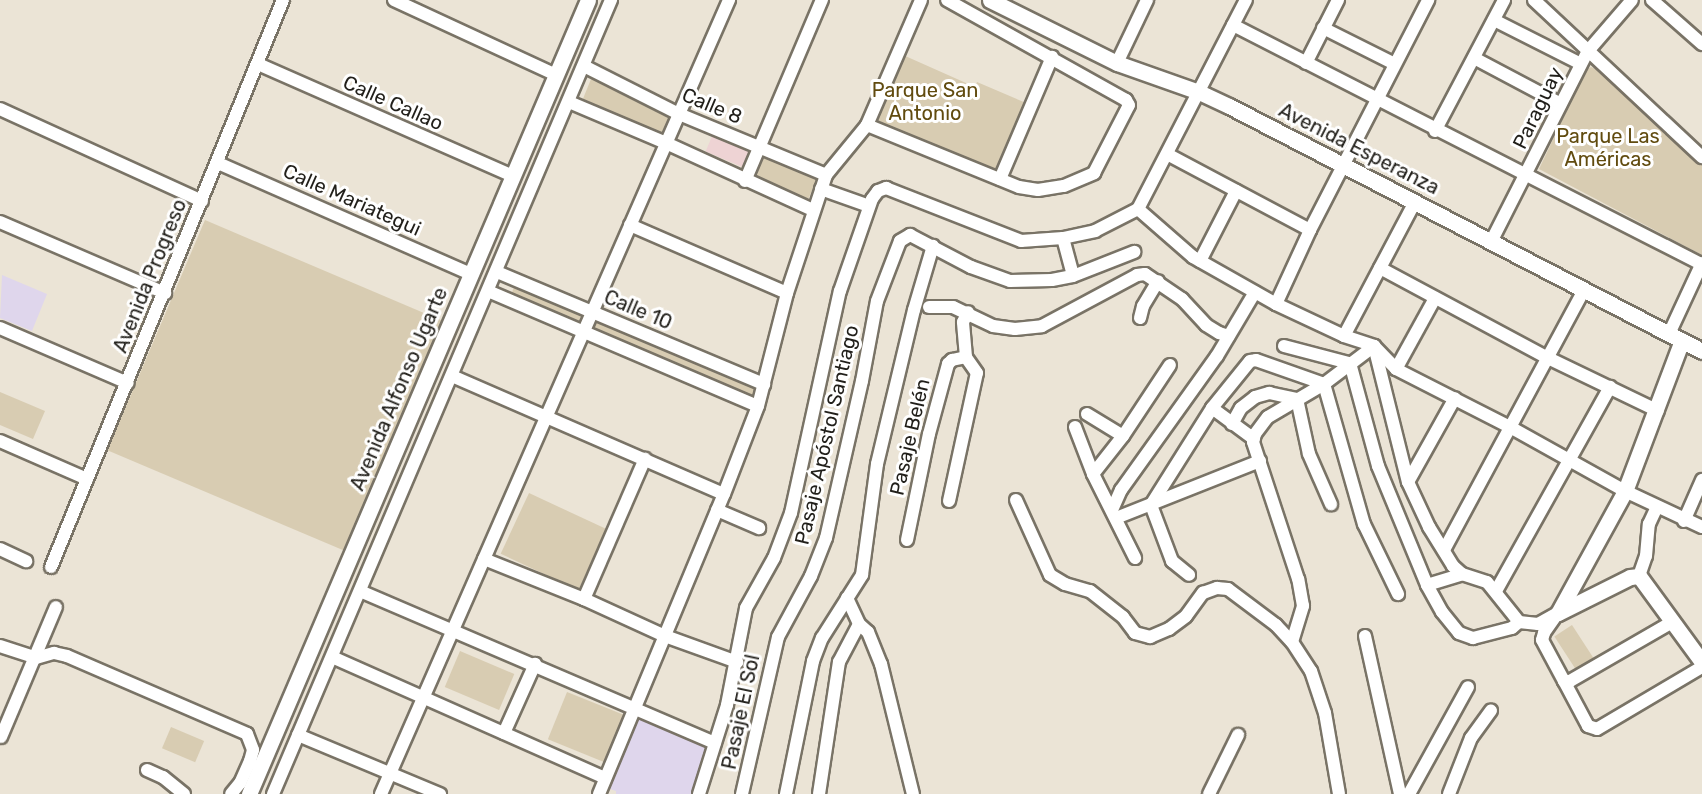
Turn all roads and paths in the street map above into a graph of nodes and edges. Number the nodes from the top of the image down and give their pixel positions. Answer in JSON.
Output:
{"nodes":[{"id":1,"x":283,"y":0,"type":"edge"},
{"id":2,"x":394,"y":0,"type":"edge"},
{"id":3,"x":588,"y":0,"type":"edge"},
{"id":4,"x":611,"y":0,"type":"edge"},
{"id":5,"x":729,"y":0,"type":"edge"},
{"id":6,"x":822,"y":0,"type":"edge"},
{"id":7,"x":921,"y":0,"type":"edge"},
{"id":8,"x":947,"y":0,"type":"edge"},
{"id":9,"x":990,"y":0,"type":"edge"},
{"id":10,"x":1147,"y":0,"type":"edge"},
{"id":11,"x":1246,"y":0,"type":"edge"},
{"id":12,"x":1338,"y":0,"type":"edge"},
{"id":13,"x":1428,"y":0,"type":"edge"},
{"id":14,"x":1504,"y":0,"type":"edge"},
{"id":15,"x":1534,"y":0,"type":"edge"},
{"id":16,"x":1632,"y":0,"type":"edge"},
{"id":17,"x":1654,"y":0,"type":"edge"},
{"id":18,"x":1494,"y":20,"type":"junction"},
{"id":19,"x":1233,"y":25,"type":"junction"},
{"id":20,"x":1323,"y":28,"type":"junction"},
{"id":21,"x":1702,"y":44,"type":"edge"},
{"id":22,"x":1588,"y":51,"type":"junction"},
{"id":23,"x":1052,"y":57,"type":"junction"},
{"id":24,"x":1474,"y":58,"type":"junction"},
{"id":25,"x":1117,"y":63,"type":"junction"},
{"id":26,"x":1306,"y":63,"type":"junction"},
{"id":27,"x":258,"y":64,"type":"junction"},
{"id":28,"x":1395,"y":64,"type":"junction"},
{"id":29,"x":1581,"y":64,"type":"junction"},
{"id":30,"x":584,"y":66,"type":"junction"},
{"id":31,"x":556,"y":75,"type":"junction"},
{"id":32,"x":1199,"y":92,"type":"junction"},
{"id":33,"x":1377,"y":99,"type":"junction"},
{"id":34,"x":568,"y":102,"type":"junction"},
{"id":35,"x":1561,"y":105,"type":"junction"},
{"id":36,"x":0,"y":109,"type":"edge"},
{"id":37,"x":679,"y":114,"type":"junction"},
{"id":38,"x":867,"y":125,"type":"junction"},
{"id":39,"x":1435,"y":131,"type":"junction"},
{"id":40,"x":666,"y":143,"type":"junction"},
{"id":41,"x":758,"y":147,"type":"junction"},
{"id":42,"x":1167,"y":154,"type":"junction"},
{"id":43,"x":1702,"y":157,"type":"edge"},
{"id":44,"x":218,"y":163,"type":"junction"},
{"id":45,"x":1344,"y":165,"type":"junction"},
{"id":46,"x":826,"y":175,"type":"junction"},
{"id":47,"x":513,"y":176,"type":"junction"},
{"id":48,"x":1526,"y":176,"type":"junction"},
{"id":49,"x":1000,"y":180,"type":"junction"},
{"id":50,"x":745,"y":181,"type":"junction"},
{"id":51,"x":821,"y":189,"type":"junction"},
{"id":52,"x":1236,"y":191,"type":"junction"},
{"id":53,"x":202,"y":201,"type":"junction"},
{"id":54,"x":1415,"y":202,"type":"junction"},
{"id":55,"x":869,"y":207,"type":"junction"},
{"id":56,"x":1138,"y":209,"type":"junction"},
{"id":57,"x":813,"y":210,"type":"junction"},
{"id":58,"x":0,"y":222,"type":"edge"},
{"id":59,"x":630,"y":225,"type":"junction"},
{"id":60,"x":1310,"y":230,"type":"junction"},
{"id":61,"x":1063,"y":238,"type":"junction"},
{"id":62,"x":1491,"y":242,"type":"junction"},
{"id":63,"x":933,"y":246,"type":"junction"},
{"id":64,"x":1134,"y":252,"type":"dead end"},
{"id":65,"x":1200,"y":261,"type":"junction"},
{"id":66,"x":1702,"y":263,"type":"edge"},
{"id":67,"x":1380,"y":268,"type":"junction"},
{"id":68,"x":496,"y":272,"type":"junction"},
{"id":69,"x":471,"y":274,"type":"junction"},
{"id":70,"x":1073,"y":276,"type":"junction"},
{"id":71,"x":1158,"y":281,"type":"junction"},
{"id":72,"x":1584,"y":290,"type":"junction"},
{"id":73,"x":488,"y":291,"type":"junction"},
{"id":74,"x":1255,"y":292,"type":"junction"},
{"id":75,"x":165,"y":293,"type":"junction"},
{"id":76,"x":787,"y":293,"type":"junction"},
{"id":77,"x":1435,"y":298,"type":"junction"},
{"id":78,"x":1276,"y":304,"type":"junction"},
{"id":79,"x":929,"y":307,"type":"dead end"},
{"id":80,"x":592,"y":312,"type":"junction"},
{"id":81,"x":968,"y":312,"type":"junction"},
{"id":82,"x":1140,"y":318,"type":"dead end"},
{"id":83,"x":0,"y":328,"type":"edge"},
{"id":84,"x":584,"y":332,"type":"junction"},
{"id":85,"x":1229,"y":336,"type":"junction"},
{"id":86,"x":1344,"y":336,"type":"junction"},
{"id":87,"x":1675,"y":337,"type":"junction"},
{"id":88,"x":1284,"y":346,"type":"dead end"},
{"id":89,"x":1374,"y":346,"type":"junction"},
{"id":90,"x":1702,"y":351,"type":"edge"},
{"id":91,"x":966,"y":357,"type":"junction"},
{"id":92,"x":1546,"y":357,"type":"junction"},
{"id":93,"x":1349,"y":363,"type":"junction"},
{"id":94,"x":1170,"y":365,"type":"dead end"},
{"id":95,"x":1396,"y":369,"type":"junction"},
{"id":96,"x":452,"y":376,"type":"junction"},
{"id":97,"x":128,"y":383,"type":"junction"},
{"id":98,"x":764,"y":384,"type":"junction"},
{"id":99,"x":1324,"y":384,"type":"junction"},
{"id":100,"x":1610,"y":387,"type":"junction"},
{"id":101,"x":1455,"y":398,"type":"junction"},
{"id":102,"x":1297,"y":399,"type":"junction"},
{"id":103,"x":758,"y":406,"type":"junction"},
{"id":104,"x":1212,"y":408,"type":"junction"},
{"id":105,"x":1658,"y":411,"type":"junction"},
{"id":106,"x":1087,"y":414,"type":"dead end"},
{"id":107,"x":546,"y":417,"type":"junction"},
{"id":108,"x":1232,"y":424,"type":"junction"},
{"id":109,"x":1075,"y":427,"type":"dead end"},
{"id":110,"x":1510,"y":427,"type":"junction"},
{"id":111,"x":1123,"y":436,"type":"junction"},
{"id":112,"x":1254,"y":439,"type":"junction"},
{"id":113,"x":0,"y":441,"type":"edge"},
{"id":114,"x":645,"y":459,"type":"junction"},
{"id":115,"x":1570,"y":459,"type":"junction"},
{"id":116,"x":1260,"y":461,"type":"junction"},
{"id":117,"x":1093,"y":474,"type":"junction"},
{"id":118,"x":87,"y":478,"type":"junction"},
{"id":119,"x":1408,"y":482,"type":"junction"},
{"id":120,"x":1701,"y":486,"type":"edge"},
{"id":121,"x":1625,"y":491,"type":"junction"},
{"id":122,"x":724,"y":494,"type":"junction"},
{"id":123,"x":1016,"y":500,"type":"dead end"},
{"id":124,"x":949,"y":501,"type":"dead end"},
{"id":125,"x":1331,"y":504,"type":"dead end"},
{"id":126,"x":1151,"y":505,"type":"junction"},
{"id":127,"x":1657,"y":507,"type":"junction"},
{"id":128,"x":717,"y":510,"type":"junction"},
{"id":129,"x":1114,"y":514,"type":"junction"},
{"id":130,"x":1684,"y":521,"type":"junction"},
{"id":131,"x":759,"y":528,"type":"dead end"},
{"id":132,"x":1702,"y":528,"type":"edge"},
{"id":133,"x":907,"y":540,"type":"dead end"},
{"id":134,"x":0,"y":549,"type":"edge"},
{"id":135,"x":1444,"y":550,"type":"junction"},
{"id":136,"x":1135,"y":558,"type":"dead end"},
{"id":137,"x":484,"y":559,"type":"junction"},
{"id":138,"x":26,"y":561,"type":"dead end"},
{"id":139,"x":51,"y":567,"type":"dead end"},
{"id":140,"x":1462,"y":574,"type":"junction"},
{"id":141,"x":1189,"y":575,"type":"dead end"},
{"id":142,"x":1639,"y":576,"type":"junction"},
{"id":143,"x":1427,"y":585,"type":"junction"},
{"id":144,"x":360,"y":591,"type":"junction"},
{"id":145,"x":1497,"y":591,"type":"junction"},
{"id":146,"x":1398,"y":594,"type":"dead end"},
{"id":147,"x":847,"y":598,"type":"junction"},
{"id":148,"x":584,"y":599,"type":"junction"},
{"id":149,"x":56,"y":607,"type":"dead end"},
{"id":150,"x":1558,"y":614,"type":"junction"},
{"id":151,"x":1520,"y":622,"type":"junction"},
{"id":152,"x":1672,"y":622,"type":"junction"},
{"id":153,"x":860,"y":624,"type":"junction"},
{"id":154,"x":453,"y":630,"type":"junction"},
{"id":155,"x":665,"y":636,"type":"junction"},
{"id":156,"x":1365,"y":636,"type":"dead end"},
{"id":157,"x":778,"y":637,"type":"joint"},
{"id":158,"x":1292,"y":642,"type":"junction"},
{"id":159,"x":0,"y":646,"type":"edge"},
{"id":160,"x":332,"y":657,"type":"junction"},
{"id":161,"x":36,"y":658,"type":"junction"},
{"id":162,"x":737,"y":662,"type":"junction"},
{"id":163,"x":1702,"y":662,"type":"edge"},
{"id":164,"x":535,"y":664,"type":"junction"},
{"id":165,"x":1702,"y":667,"type":"edge"},
{"id":166,"x":1564,"y":681,"type":"junction"},
{"id":167,"x":1468,"y":687,"type":"dead end"},
{"id":168,"x":425,"y":696,"type":"junction"},
{"id":169,"x":636,"y":706,"type":"junction"},
{"id":170,"x":1491,"y":710,"type":"dead end"},
{"id":171,"x":504,"y":733,"type":"junction"},
{"id":172,"x":298,"y":735,"type":"junction"},
{"id":173,"x":1238,"y":735,"type":"dead end"},
{"id":174,"x":1,"y":737,"type":"edge"},
{"id":175,"x":715,"y":742,"type":"junction"},
{"id":176,"x":147,"y":770,"type":"dead end"},
{"id":177,"x":390,"y":773,"type":"junction"},
{"id":178,"x":605,"y":778,"type":"junction"},
{"id":179,"x":184,"y":794,"type":"edge"},
{"id":180,"x":231,"y":794,"type":"edge"},
{"id":181,"x":249,"y":794,"type":"edge"},
{"id":182,"x":273,"y":794,"type":"edge"},
{"id":183,"x":381,"y":794,"type":"edge"},
{"id":184,"x":440,"y":794,"type":"edge"},
{"id":185,"x":599,"y":794,"type":"edge"},
{"id":186,"x":699,"y":794,"type":"edge"},
{"id":187,"x":742,"y":794,"type":"edge"},
{"id":188,"x":786,"y":794,"type":"edge"},
{"id":189,"x":819,"y":794,"type":"edge"},
{"id":190,"x":913,"y":794,"type":"edge"},
{"id":191,"x":1209,"y":794,"type":"edge"},
{"id":192,"x":1339,"y":794,"type":"edge"},
{"id":193,"x":1400,"y":794,"type":"edge"},
{"id":194,"x":1409,"y":794,"type":"edge"},
{"id":195,"x":1449,"y":794,"type":"edge"}],
"edges":[{"from":1,"to":27,"type":"street","name":"Avenida Progreso"},
{"from":2,"to":31,"type":"street"},
{"from":3,"to":31,"type":"street","name":"Avenida Alfonso Ugarte"},
{"from":4,"to":30,"type":"street"},
{"from":5,"to":37,"type":"street"},
{"from":6,"to":41,"type":"street"},
{"from":7,"to":38,"type":"street"},
{"from":8,"to":23,"type":"street"},
{"from":9,"to":25,"type":"street","name":"Avenida Esperanza"},
{"from":10,"to":25,"type":"street"},
{"from":11,"to":19,"type":"street"},
{"from":12,"to":20,"type":"street"},
{"from":13,"to":28,"type":"street"},
{"from":14,"to":18,"type":"street"},
{"from":15,"to":22,"type":"street"},
{"from":16,"to":22,"type":"street","name":"Paraguay"},
{"from":17,"to":21,"type":"street"},
{"from":18,"to":24,"type":"street"},
{"from":18,"to":29,"type":"street"},
{"from":19,"to":26,"type":"street"},
{"from":19,"to":32,"type":"street"},
{"from":20,"to":26,"type":"street"},
{"from":20,"to":28,"type":"street"},
{"from":22,"to":29,"type":"street","name":"Paraguay"},
{"from":22,"to":43,"type":"street"},
{"from":23,"to":49,"type":"street"},
{"from":23,"to":49,"type":"street"},
{"from":24,"to":35,"type":"street"},
{"from":24,"to":39,"type":"street"},
{"from":25,"to":32,"type":"street","name":"Avenida Esperanza"},
{"from":26,"to":33,"type":"street"},
{"from":27,"to":44,"type":"street","name":"Avenida Progreso"},
{"from":27,"to":47,"type":"street","name":"Calle Callao"},
{"from":28,"to":33,"type":"street"},
{"from":29,"to":35,"type":"street","name":"Paraguay"},
{"from":30,"to":34,"type":"street"},
{"from":30,"to":37,"type":"street","name":"Calle 8"},
{"from":31,"to":47,"type":"street","name":"Avenida Alfonso Ugarte"},
{"from":32,"to":42,"type":"street"},
{"from":32,"to":45,"type":"street","name":"Avenida Esperanza"},
{"from":33,"to":39,"type":"street"},
{"from":33,"to":45,"type":"street"},
{"from":34,"to":40,"type":"street"},
{"from":34,"to":68,"type":"street"},
{"from":35,"to":48,"type":"street","name":"Paraguay"},
{"from":36,"to":53,"type":"street"},
{"from":37,"to":40,"type":"street"},
{"from":37,"to":41,"type":"street","name":"Calle 8"},
{"from":38,"to":46,"type":"street"},
{"from":38,"to":49,"type":"street"},
{"from":39,"to":48,"type":"street"},
{"from":40,"to":50,"type":"street"},
{"from":40,"to":59,"type":"street"},
{"from":41,"to":46,"type":"street","name":"Calle 8"},
{"from":41,"to":50,"type":"street"},
{"from":42,"to":52,"type":"street"},
{"from":42,"to":56,"type":"street"},
{"from":44,"to":53,"type":"street","name":"Avenida Progreso"},
{"from":44,"to":69,"type":"street","name":"Calle Mariategui"},
{"from":45,"to":54,"type":"street","name":"Avenida Esperanza"},
{"from":45,"to":60,"type":"street"},
{"from":46,"to":51,"type":"street"},
{"from":47,"to":69,"type":"street","name":"Avenida Alfonso Ugarte"},
{"from":48,"to":62,"type":"street","name":"Paraguay"},
{"from":48,"to":66,"type":"street"},
{"from":50,"to":57,"type":"street"},
{"from":51,"to":55,"type":"street"},
{"from":51,"to":57,"type":"street"},
{"from":52,"to":60,"type":"street"},
{"from":52,"to":65,"type":"street"},
{"from":53,"to":75,"type":"street","name":"Avenida Progreso"},
{"from":54,"to":62,"type":"street","name":"Avenida Esperanza"},
{"from":54,"to":67,"type":"street"},
{"from":55,"to":61,"type":"street"},
{"from":55,"to":162,"type":"street"},
{"from":56,"to":61,"type":"street"},
{"from":56,"to":65,"type":"street"},
{"from":57,"to":76,"type":"street"},
{"from":58,"to":75,"type":"street"},
{"from":59,"to":76,"type":"street"},
{"from":59,"to":80,"type":"street"},
{"from":60,"to":78,"type":"street"},
{"from":61,"to":70,"type":"street"},
{"from":62,"to":72,"type":"street","name":"Avenida Esperanza"},
{"from":63,"to":70,"type":"street"},
{"from":63,"to":147,"type":"street"},
{"from":63,"to":157,"type":"street","name":"Pasaje Apóstol Santiago"},
{"from":64,"to":70,"type":"street"},
{"from":65,"to":74,"type":"street"},
{"from":66,"to":87,"type":"street"},
{"from":67,"to":77,"type":"street"},
{"from":67,"to":86,"type":"street"},
{"from":68,"to":73,"type":"street"},
{"from":68,"to":80,"type":"street","name":"Calle 10"},
{"from":69,"to":181,"type":"street","name":"Avenida Alfonso Ugarte"},
{"from":71,"to":81,"type":"street"},
{"from":71,"to":82,"type":"street"},
{"from":71,"to":85,"type":"street"},
{"from":72,"to":87,"type":"street","name":"Avenida Esperanza"},
{"from":72,"to":92,"type":"street"},
{"from":73,"to":84,"type":"street"},
{"from":73,"to":96,"type":"street"},
{"from":74,"to":78,"type":"street"},
{"from":74,"to":85,"type":"street"},
{"from":75,"to":97,"type":"street","name":"Avenida Progreso"},
{"from":76,"to":98,"type":"street"},
{"from":77,"to":92,"type":"street"},
{"from":77,"to":95,"type":"street"},
{"from":78,"to":86,"type":"street"},
{"from":79,"to":81,"type":"street"},
{"from":80,"to":84,"type":"street"},
{"from":80,"to":98,"type":"street","name":"Calle 10"},
{"from":81,"to":91,"type":"street"},
{"from":83,"to":97,"type":"street"},
{"from":84,"to":103,"type":"street"},
{"from":84,"to":107,"type":"street"},
{"from":85,"to":129,"type":"street"},
{"from":86,"to":89,"type":"street"},
{"from":87,"to":90,"type":"street","name":"Avenida Esperanza"},
{"from":87,"to":105,"type":"street"},
{"from":88,"to":93,"type":"street"},
{"from":89,"to":93,"type":"street"},
{"from":89,"to":95,"type":"street"},
{"from":89,"to":119,"type":"street"},
{"from":91,"to":124,"type":"street"},
{"from":91,"to":133,"type":"street","name":"Pasaje Belén"},
{"from":92,"to":100,"type":"street"},
{"from":92,"to":110,"type":"street"},
{"from":93,"to":99,"type":"street"},
{"from":93,"to":143,"type":"street"},
{"from":94,"to":111,"type":"street"},
{"from":95,"to":101,"type":"street"},
{"from":96,"to":107,"type":"street"},
{"from":96,"to":144,"type":"street"},
{"from":97,"to":118,"type":"street","name":"Avenida Progreso"},
{"from":98,"to":103,"type":"street"},
{"from":99,"to":102,"type":"street"},
{"from":99,"to":104,"type":"street"},
{"from":99,"to":146,"type":"street"},
{"from":100,"to":105,"type":"street"},
{"from":100,"to":115,"type":"street"},
{"from":101,"to":110,"type":"street"},
{"from":101,"to":119,"type":"street"},
{"from":102,"to":108,"type":"street"},
{"from":102,"to":112,"type":"street"},
{"from":102,"to":125,"type":"street"},
{"from":103,"to":122,"type":"street"},
{"from":104,"to":108,"type":"street"},
{"from":104,"to":126,"type":"street"},
{"from":105,"to":121,"type":"street"},
{"from":106,"to":111,"type":"street"},
{"from":107,"to":114,"type":"street"},
{"from":107,"to":137,"type":"street"},
{"from":108,"to":112,"type":"street"},
{"from":109,"to":117,"type":"street"},
{"from":110,"to":115,"type":"street"},
{"from":110,"to":135,"type":"street"},
{"from":111,"to":117,"type":"street"},
{"from":112,"to":116,"type":"street"},
{"from":113,"to":118,"type":"street"},
{"from":114,"to":122,"type":"street"},
{"from":114,"to":148,"type":"street"},
{"from":115,"to":121,"type":"street"},
{"from":115,"to":145,"type":"street"},
{"from":116,"to":126,"type":"street"},
{"from":116,"to":158,"type":"street"},
{"from":117,"to":129,"type":"street"},
{"from":118,"to":139,"type":"street","name":"Avenida Progreso"},
{"from":119,"to":135,"type":"street"},
{"from":120,"to":130,"type":"street"},
{"from":121,"to":127,"type":"street"},
{"from":121,"to":150,"type":"street"},
{"from":122,"to":128,"type":"street"},
{"from":123,"to":158,"type":"street"},
{"from":126,"to":129,"type":"street"},
{"from":126,"to":141,"type":"street"},
{"from":127,"to":130,"type":"street"},
{"from":127,"to":142,"type":"street"},
{"from":128,"to":131,"type":"street"},
{"from":128,"to":155,"type":"street"},
{"from":129,"to":136,"type":"street"},
{"from":130,"to":132,"type":"street"},
{"from":134,"to":138,"type":"street"},
{"from":135,"to":140,"type":"street"},
{"from":137,"to":148,"type":"street"},
{"from":137,"to":154,"type":"street"},
{"from":140,"to":143,"type":"street"},
{"from":140,"to":145,"type":"street"},
{"from":142,"to":150,"type":"street"},
{"from":142,"to":152,"type":"street"},
{"from":143,"to":151,"type":"street"},
{"from":144,"to":154,"type":"street"},
{"from":144,"to":160,"type":"street"},
{"from":145,"to":151,"type":"street"},
{"from":147,"to":153,"type":"street"},
{"from":147,"to":188,"type":"street"},
{"from":148,"to":155,"type":"street"},
{"from":149,"to":161,"type":"street"},
{"from":150,"to":151,"type":"street"},
{"from":150,"to":166,"type":"street"},
{"from":152,"to":163,"type":"street"},
{"from":152,"to":166,"type":"street"},
{"from":153,"to":189,"type":"street"},
{"from":153,"to":190,"type":"street"},
{"from":154,"to":164,"type":"street"},
{"from":154,"to":168,"type":"street"},
{"from":155,"to":162,"type":"street"},
{"from":155,"to":169,"type":"street"},
{"from":156,"to":193,"type":"street"},
{"from":157,"to":187,"type":"street","name":"Pasaje El Sol"},
{"from":158,"to":192,"type":"street"},
{"from":159,"to":161,"type":"street"},
{"from":160,"to":168,"type":"street"},
{"from":160,"to":172,"type":"street"},
{"from":161,"to":174,"type":"street"},
{"from":161,"to":180,"type":"street"},
{"from":162,"to":175,"type":"street"},
{"from":164,"to":169,"type":"street"},
{"from":164,"to":171,"type":"street"},
{"from":165,"to":166,"type":"street"},
{"from":167,"to":194,"type":"street"},
{"from":168,"to":171,"type":"street"},
{"from":168,"to":177,"type":"street"},
{"from":169,"to":175,"type":"street"},
{"from":169,"to":178,"type":"street"},
{"from":170,"to":195,"type":"street"},
{"from":171,"to":178,"type":"street"},
{"from":172,"to":177,"type":"street"},
{"from":172,"to":182,"type":"street"},
{"from":173,"to":191,"type":"street"},
{"from":175,"to":186,"type":"street"},
{"from":176,"to":179,"type":"street"},
{"from":177,"to":183,"type":"street"},
{"from":177,"to":184,"type":"street"},
{"from":178,"to":185,"type":"street"}]}
